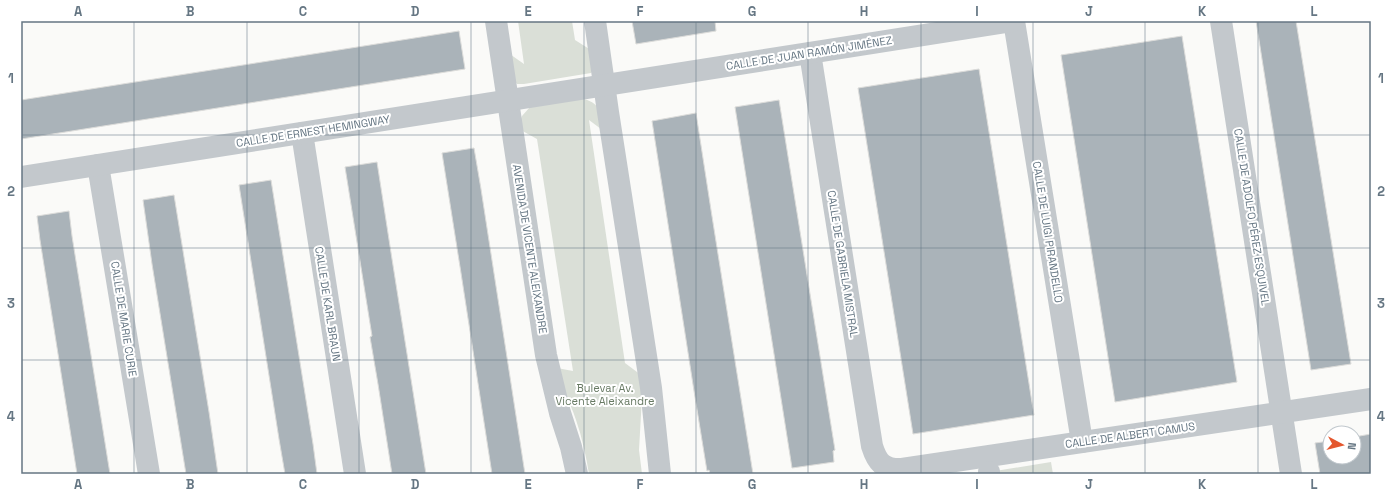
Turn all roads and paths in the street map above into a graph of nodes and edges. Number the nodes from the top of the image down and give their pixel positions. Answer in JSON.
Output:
{"nodes":[{"id":1,"x":496,"y":21,"type":"edge"},
{"id":2,"x":595,"y":21,"type":"edge"},
{"id":3,"x":1014,"y":21,"type":"edge"},
{"id":4,"x":1221,"y":21,"type":"edge"},
{"id":5,"x":810,"y":53,"type":"junction"},
{"id":6,"x":604,"y":85,"type":"junction"},
{"id":7,"x":508,"y":100,"type":"junction"},
{"id":8,"x":302,"y":133,"type":"junction"},
{"id":9,"x":98,"y":165,"type":"junction"},
{"id":10,"x":21,"y":177,"type":"edge"},
{"id":11,"x":1371,"y":399,"type":"edge"},
{"id":12,"x":1283,"y":413,"type":"junction"},
{"id":13,"x":1082,"y":442,"type":"junction"},
{"id":14,"x":889,"y":468,"type":"joint"},
{"id":15,"x":149,"y":474,"type":"edge"},
{"id":16,"x":356,"y":474,"type":"edge"},
{"id":17,"x":577,"y":474,"type":"edge"},
{"id":18,"x":660,"y":474,"type":"edge"},
{"id":19,"x":1291,"y":474,"type":"edge"}],
"edges":[{"from":1,"to":7,"type":"street","name":"AVENIDA DE VICENTE ALEIXANDRE"},
{"from":2,"to":6,"type":"street"},
{"from":3,"to":5,"type":"street","name":"CALLE DE JUAN RAMÓN JIMÉNEZ"},
{"from":3,"to":13,"type":"street","name":"CALLE DE LUIGI PIRANDELLO"},
{"from":4,"to":12,"type":"street","name":"CALLE DE ADOLFO PÉREZ ESQUIVEL"},
{"from":5,"to":6,"type":"street","name":"CALLE DE JUAN RAMÓN JIMÉNEZ"},
{"from":5,"to":14,"type":"street","name":"CALLE DE GABRIELA MISTRAL"},
{"from":6,"to":7,"type":"street","name":"CALLE DE ERNEST HEMINGWAY"},
{"from":6,"to":18,"type":"street"},
{"from":7,"to":8,"type":"street","name":"CALLE DE ERNEST HEMINGWAY"},
{"from":7,"to":17,"type":"street","name":"AVENIDA DE VICENTE ALEIXANDRE"},
{"from":8,"to":9,"type":"street","name":"CALLE DE ERNEST HEMINGWAY"},
{"from":8,"to":16,"type":"street","name":"CALLE DE KARL BRAUN"},
{"from":9,"to":10,"type":"street","name":"CALLE DE ERNEST HEMINGWAY"},
{"from":9,"to":15,"type":"street","name":"CALLE DE MARIE CURIE"},
{"from":11,"to":12,"type":"street","name":"CALLE DE ALBERT CAMUS"},
{"from":12,"to":13,"type":"street","name":"CALLE DE ALBERT CAMUS"},
{"from":12,"to":19,"type":"street","name":"CALLE DE ADOLFO PÉREZ ESQUIVEL"},
{"from":13,"to":14,"type":"street","name":"CALLE DE ALBERT CAMUS"}]}
